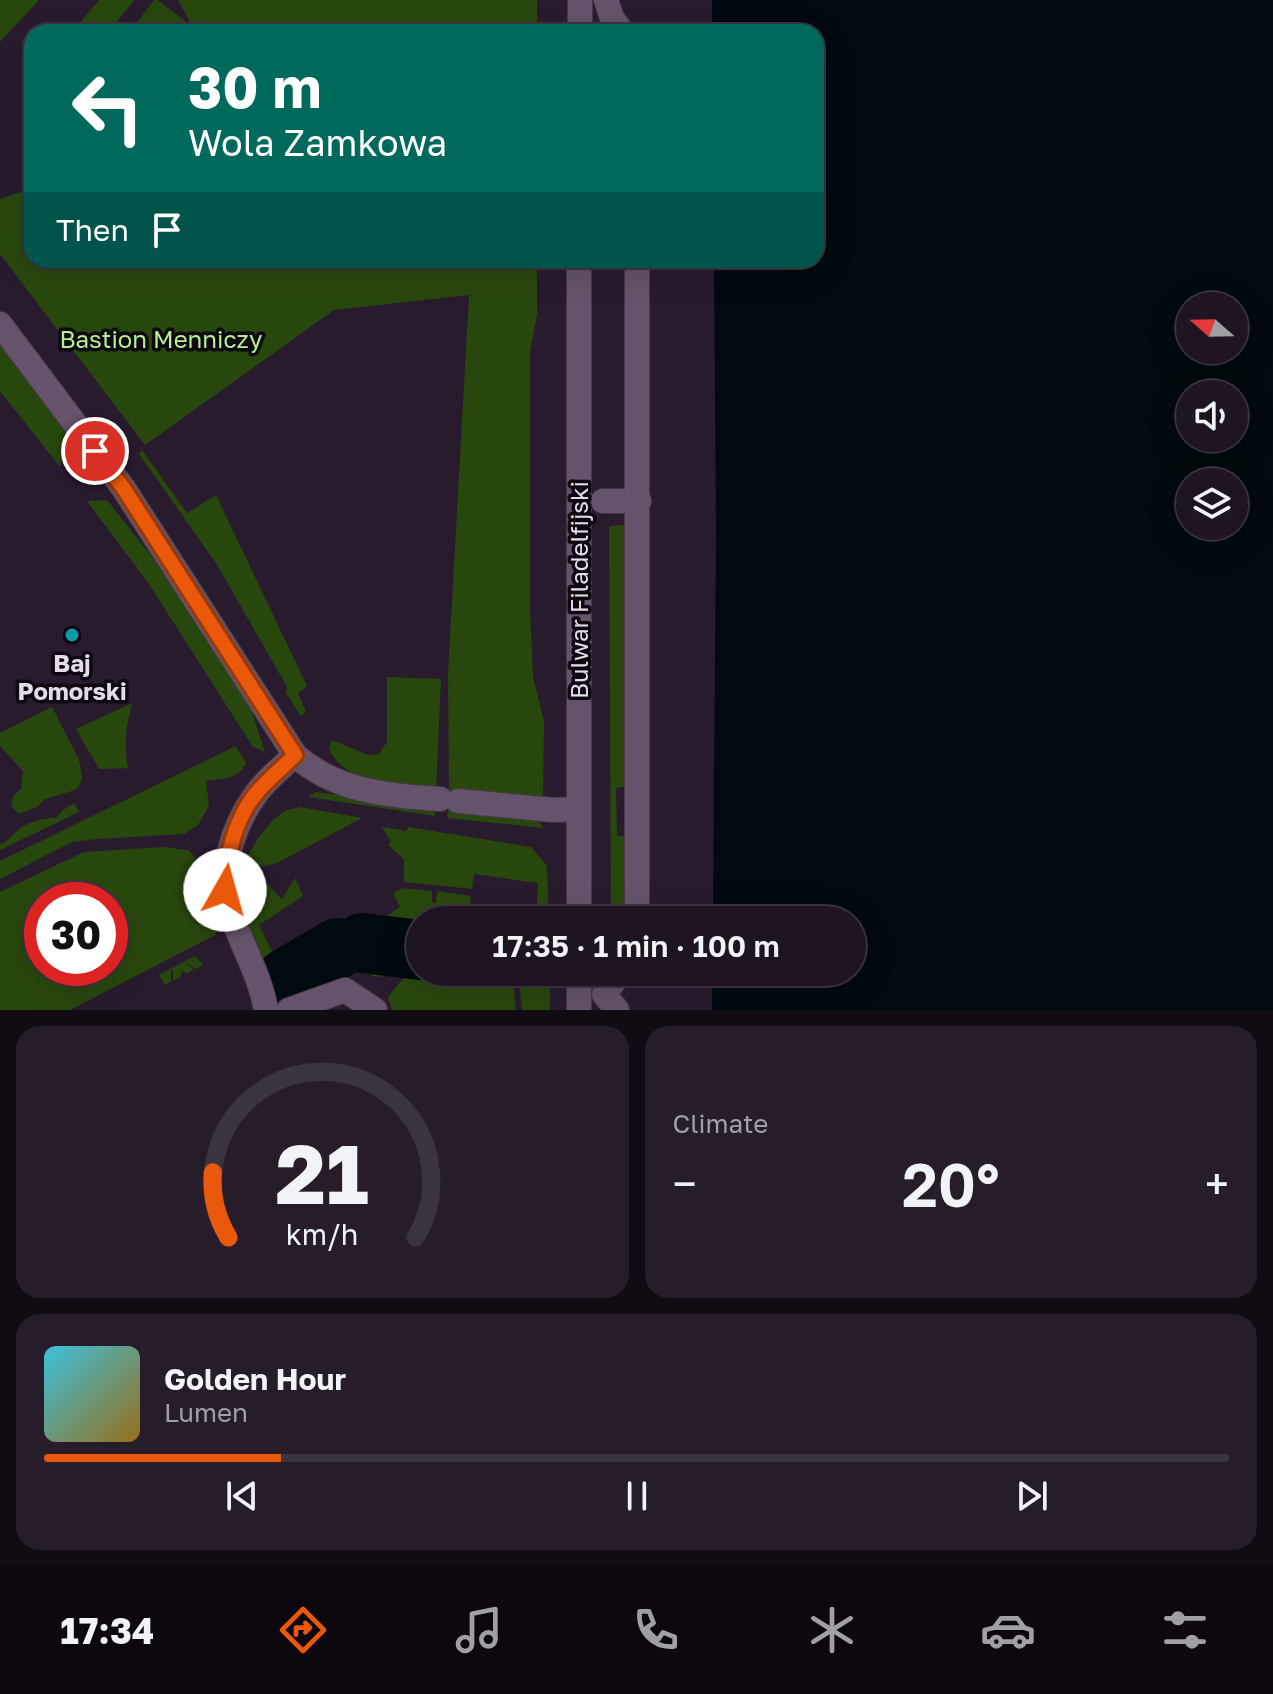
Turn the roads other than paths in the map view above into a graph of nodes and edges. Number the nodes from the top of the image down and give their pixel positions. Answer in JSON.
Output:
{"nodes":[{"id":1,"x":580,"y":0,"type":"edge"},
{"id":2,"x":606,"y":0,"type":"edge"},
{"id":3,"x":580,"y":24,"type":"edge"},
{"id":4,"x":616,"y":24,"type":"edge"},
{"id":5,"x":579,"y":268,"type":"edge"},
{"id":6,"x":637,"y":268,"type":"edge"},
{"id":7,"x":0,"y":324,"type":"edge"},
{"id":8,"x":603,"y":501,"type":"dead end"},
{"id":9,"x":639,"y":501,"type":"junction"},
{"id":10,"x":295,"y":755,"type":"junction"},
{"id":11,"x":579,"y":809,"type":"junction"},
{"id":12,"x":579,"y":906,"type":"edge"},
{"id":13,"x":637,"y":906,"type":"edge"},
{"id":14,"x":579,"y":986,"type":"edge"},
{"id":15,"x":611,"y":986,"type":"edge"},
{"id":16,"x":266,"y":1010,"type":"edge"},
{"id":17,"x":289,"y":1010,"type":"edge"},
{"id":18,"x":375,"y":1010,"type":"edge"},
{"id":19,"x":579,"y":1010,"type":"edge"},
{"id":20,"x":617,"y":1010,"type":"edge"}],
"edges":[{"from":1,"to":3,"type":"street"},
{"from":2,"to":4,"type":"street"},
{"from":5,"to":11,"type":"street","name":"Bulwar Filadelfijski"},
{"from":6,"to":9,"type":"street"},
{"from":7,"to":10,"type":"street"},
{"from":8,"to":9,"type":"street"},
{"from":9,"to":13,"type":"street"},
{"from":10,"to":11,"type":"street"},
{"from":10,"to":16,"type":"street"},
{"from":11,"to":12,"type":"street","name":"Bulwar Filadelfijski"},
{"from":14,"to":19,"type":"street"},
{"from":15,"to":20,"type":"street"},
{"from":17,"to":18,"type":"street"}]}
